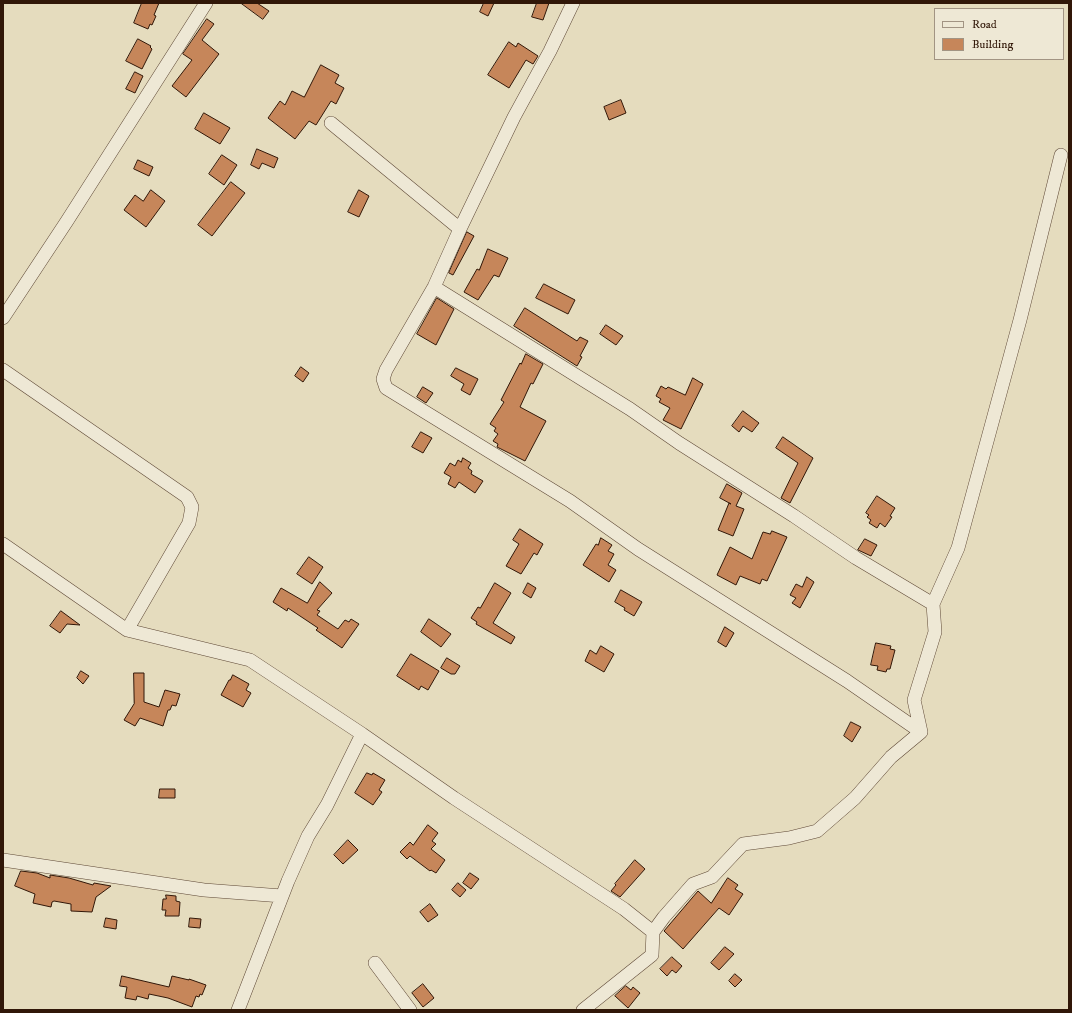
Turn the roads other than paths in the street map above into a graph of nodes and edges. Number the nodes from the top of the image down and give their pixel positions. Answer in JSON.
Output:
{"nodes":[{"id":1,"x":206,"y":3,"type":"edge"},
{"id":2,"x":573,"y":3,"type":"edge"},
{"id":3,"x":331,"y":123,"type":"dead end"},
{"id":4,"x":1061,"y":155,"type":"dead end"},
{"id":5,"x":460,"y":229,"type":"junction"},
{"id":6,"x":434,"y":287,"type":"junction"},
{"id":7,"x":3,"y":318,"type":"edge"},
{"id":8,"x":3,"y":370,"type":"edge"},
{"id":9,"x":3,"y":544,"type":"edge"},
{"id":10,"x":934,"y":604,"type":"junction"},
{"id":11,"x":127,"y":630,"type":"junction"},
{"id":12,"x":921,"y":732,"type":"junction"},
{"id":13,"x":362,"y":734,"type":"junction"},
{"id":14,"x":3,"y":860,"type":"edge"},
{"id":15,"x":282,"y":896,"type":"junction"},
{"id":16,"x":653,"y":932,"type":"junction"},
{"id":17,"x":375,"y":963,"type":"dead end"},
{"id":18,"x":238,"y":1010,"type":"edge"},
{"id":19,"x":410,"y":1010,"type":"edge"},
{"id":20,"x":583,"y":1010,"type":"edge"}],
"edges":[{"from":1,"to":7,"type":"street"},
{"from":2,"to":5,"type":"street"},
{"from":3,"to":5,"type":"street"},
{"from":4,"to":10,"type":"street"},
{"from":5,"to":6,"type":"street"},
{"from":6,"to":10,"type":"street"},
{"from":6,"to":12,"type":"street"},
{"from":8,"to":11,"type":"street"},
{"from":9,"to":11,"type":"street"},
{"from":10,"to":12,"type":"street"},
{"from":11,"to":13,"type":"street"},
{"from":12,"to":16,"type":"street"},
{"from":13,"to":15,"type":"street"},
{"from":13,"to":16,"type":"street"},
{"from":14,"to":15,"type":"street"},
{"from":15,"to":18,"type":"street"},
{"from":16,"to":20,"type":"street"},
{"from":17,"to":19,"type":"street"}]}
